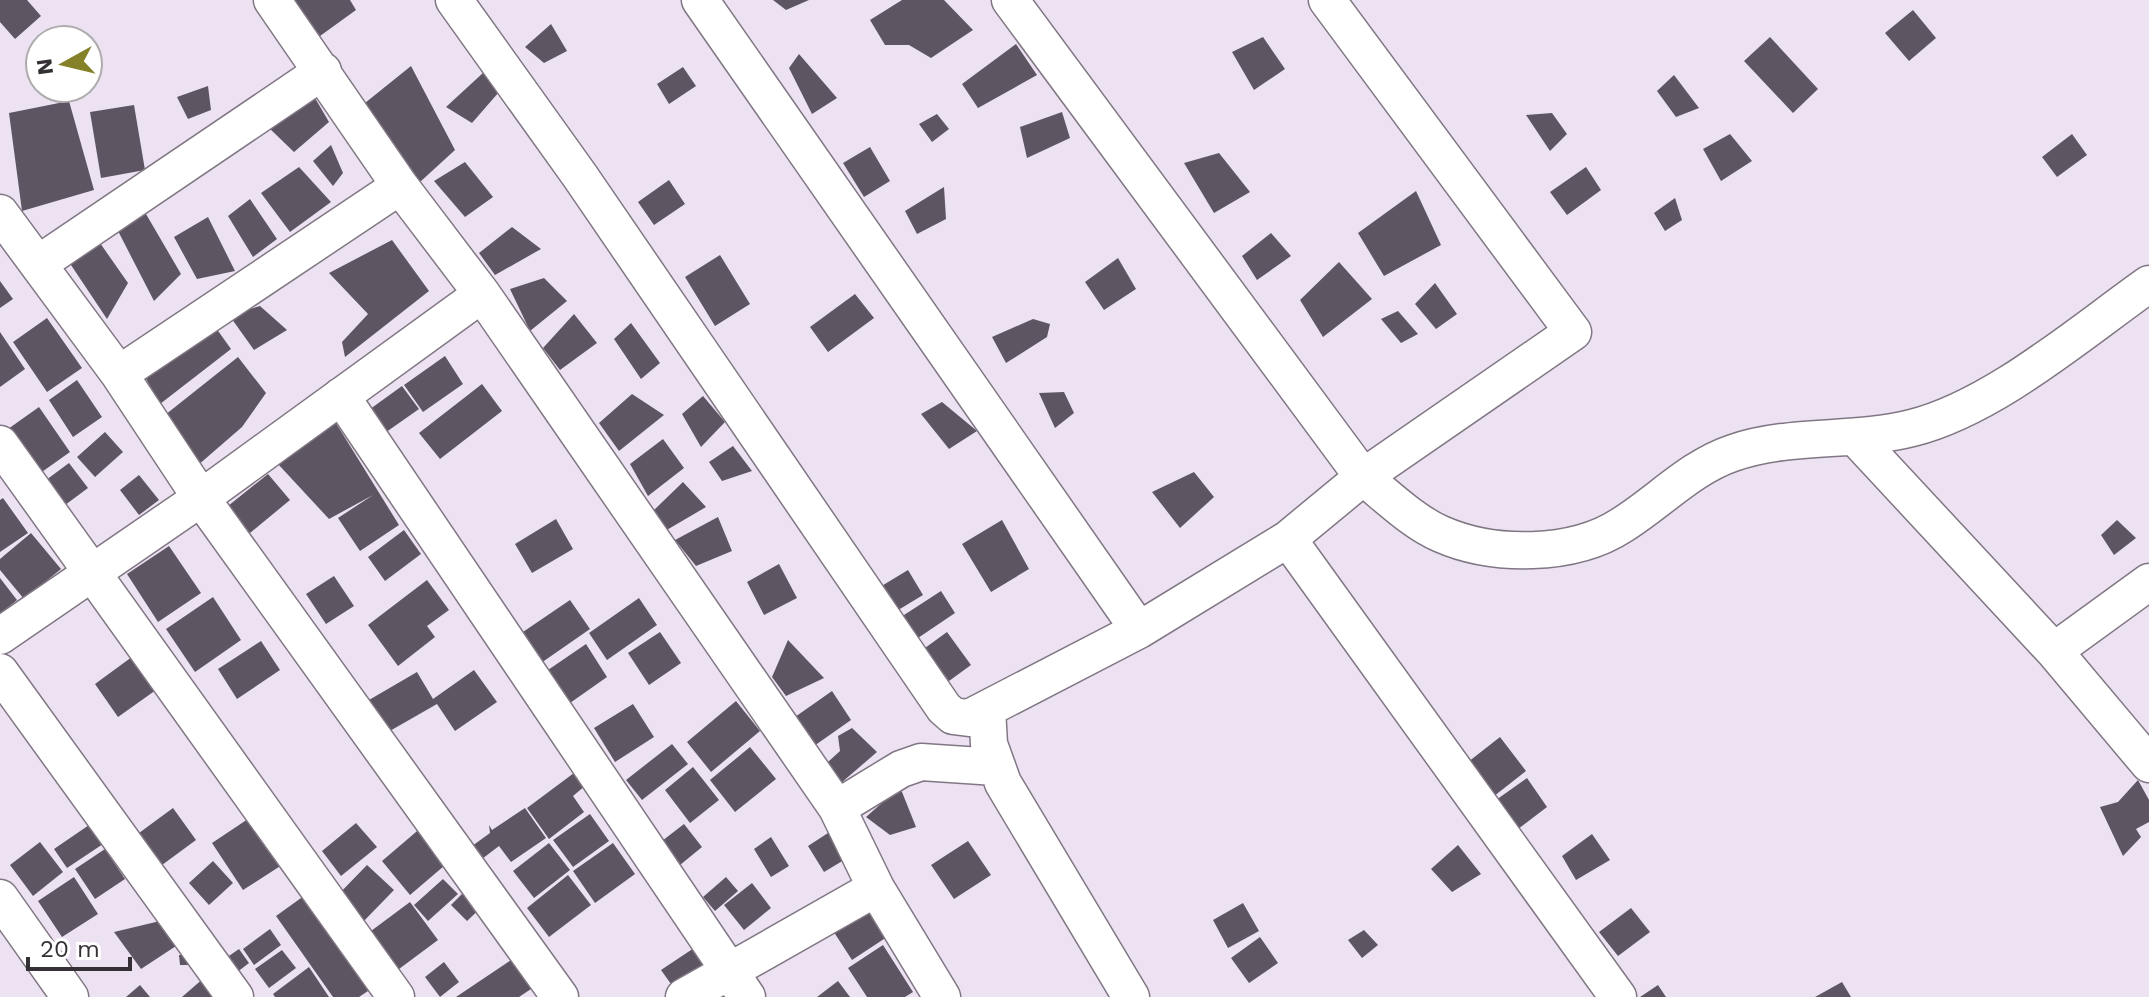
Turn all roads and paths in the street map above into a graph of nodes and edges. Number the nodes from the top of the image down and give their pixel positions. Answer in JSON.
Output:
{"nodes":[{"id":1,"x":272,"y":0,"type":"edge"},
{"id":2,"x":454,"y":0,"type":"edge"},
{"id":3,"x":700,"y":0,"type":"edge"},
{"id":4,"x":1010,"y":0,"type":"edge"},
{"id":5,"x":1327,"y":0,"type":"edge"},
{"id":6,"x":323,"y":71,"type":"junction"},
{"id":7,"x":400,"y":186,"type":"junction"},
{"id":8,"x":0,"y":213,"type":"edge"},
{"id":9,"x":38,"y":264,"type":"junction"},
{"id":10,"x":2149,"y":284,"type":"edge"},
{"id":11,"x":482,"y":294,"type":"junction"},
{"id":12,"x":119,"y":374,"type":"junction"},
{"id":13,"x":341,"y":396,"type":"junction"},
{"id":14,"x":1856,"y":438,"type":"junction"},
{"id":15,"x":0,"y":444,"type":"edge"},
{"id":16,"x":1363,"y":477,"type":"junction"},
{"id":17,"x":201,"y":498,"type":"junction"},
{"id":18,"x":1288,"y":539,"type":"junction"},
{"id":19,"x":93,"y":572,"type":"junction"},
{"id":20,"x":2149,"y":582,"type":"edge"},
{"id":21,"x":1139,"y":630,"type":"junction"},
{"id":22,"x":0,"y":636,"type":"edge"},
{"id":23,"x":2054,"y":651,"type":"junction"},
{"id":24,"x":0,"y":672,"type":"edge"},
{"id":25,"x":987,"y":709,"type":"junction"},
{"id":26,"x":2149,"y":764,"type":"edge"},
{"id":27,"x":996,"y":767,"type":"junction"},
{"id":28,"x":837,"y":808,"type":"junction"},
{"id":29,"x":876,"y":888,"type":"junction"},
{"id":30,"x":0,"y":898,"type":"edge"},
{"id":31,"x":740,"y":983,"type":"edge"},
{"id":32,"x":1608,"y":993,"type":"edge"},
{"id":33,"x":70,"y":997,"type":"edge"},
{"id":34,"x":235,"y":997,"type":"edge"},
{"id":35,"x":396,"y":997,"type":"edge"},
{"id":36,"x":560,"y":997,"type":"edge"},
{"id":37,"x":684,"y":997,"type":"edge"},
{"id":38,"x":942,"y":997,"type":"edge"},
{"id":39,"x":1131,"y":997,"type":"edge"}],
"edges":[{"from":1,"to":6,"type":"street"},
{"from":2,"to":25,"type":"street"},
{"from":3,"to":21,"type":"street"},
{"from":4,"to":16,"type":"street"},
{"from":5,"to":16,"type":"street"},
{"from":6,"to":7,"type":"street"},
{"from":6,"to":9,"type":"street"},
{"from":7,"to":11,"type":"street"},
{"from":7,"to":12,"type":"street"},
{"from":8,"to":9,"type":"street"},
{"from":9,"to":12,"type":"street"},
{"from":10,"to":14,"type":"street"},
{"from":11,"to":13,"type":"street"},
{"from":11,"to":28,"type":"street"},
{"from":12,"to":17,"type":"street"},
{"from":13,"to":17,"type":"street"},
{"from":13,"to":31,"type":"street"},
{"from":14,"to":16,"type":"street"},
{"from":14,"to":23,"type":"street"},
{"from":15,"to":19,"type":"street"},
{"from":16,"to":18,"type":"street"},
{"from":17,"to":19,"type":"street"},
{"from":17,"to":36,"type":"street"},
{"from":18,"to":21,"type":"street"},
{"from":18,"to":32,"type":"street"},
{"from":19,"to":22,"type":"street"},
{"from":19,"to":35,"type":"street"},
{"from":20,"to":23,"type":"street"},
{"from":21,"to":25,"type":"street"},
{"from":23,"to":26,"type":"street"},
{"from":24,"to":34,"type":"street"},
{"from":25,"to":27,"type":"street"},
{"from":27,"to":28,"type":"street"},
{"from":27,"to":39,"type":"street"},
{"from":28,"to":29,"type":"street"},
{"from":29,"to":31,"type":"street"},
{"from":29,"to":38,"type":"street"},
{"from":30,"to":33,"type":"street"},
{"from":31,"to":37,"type":"street"}]}
